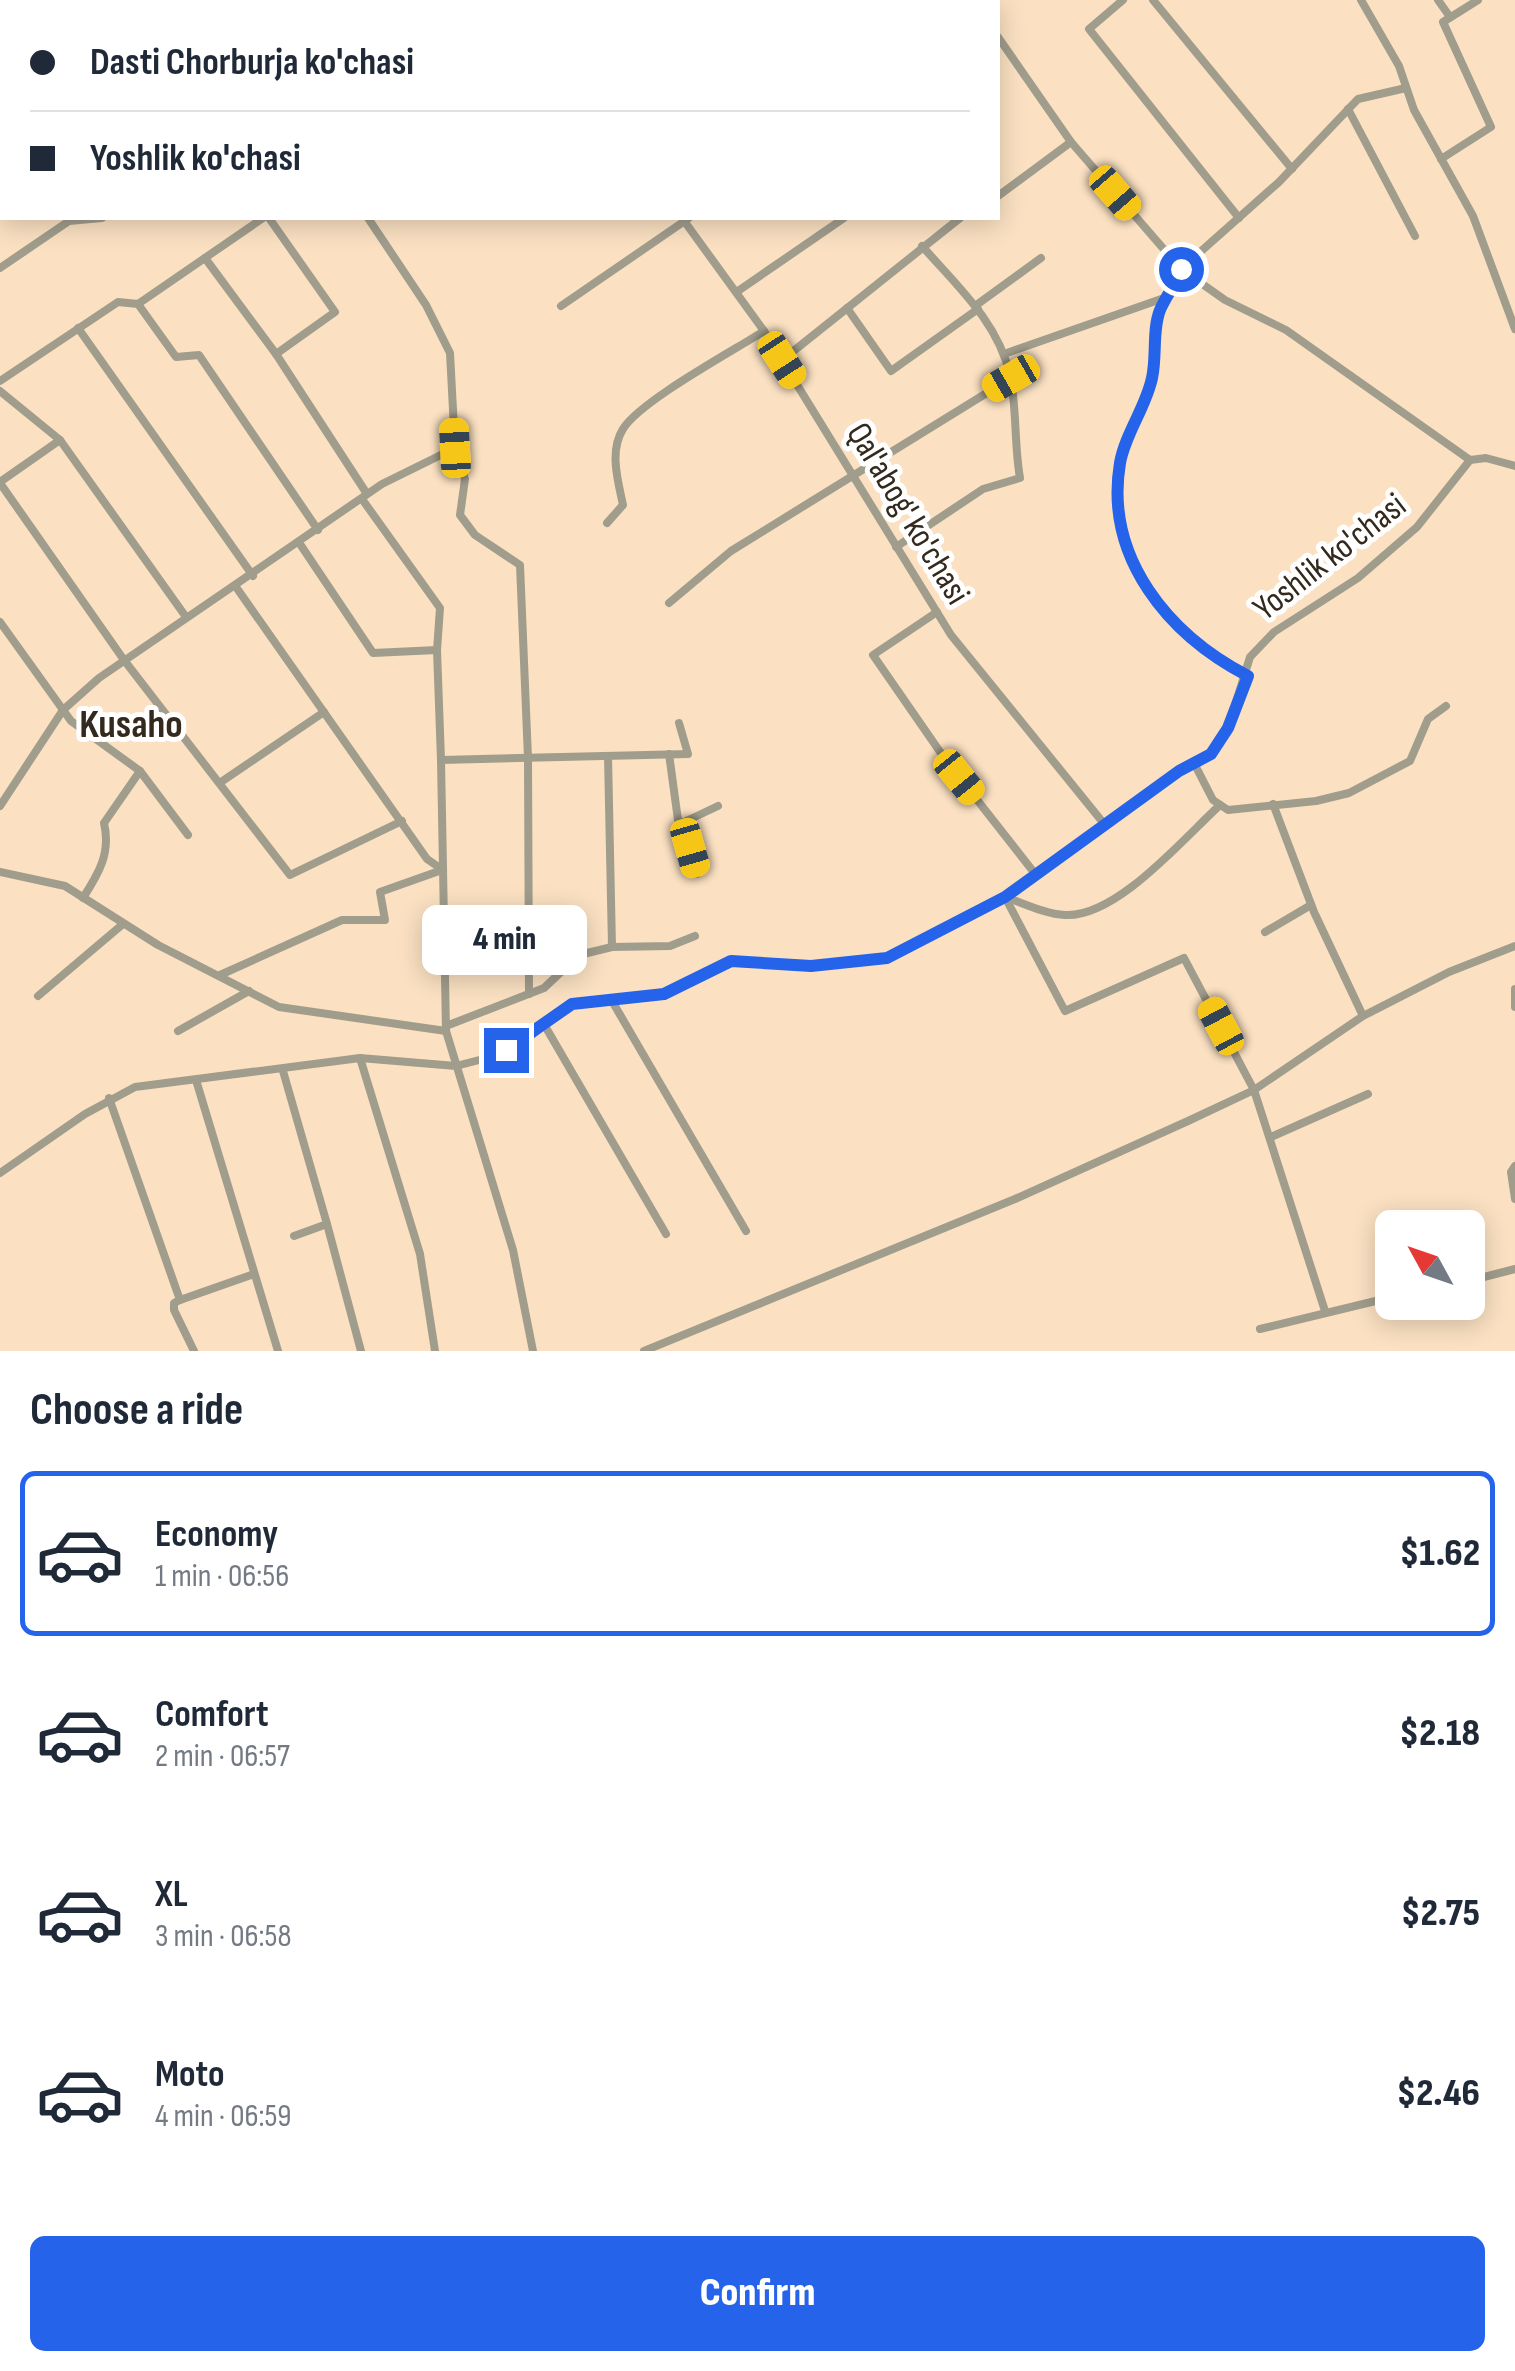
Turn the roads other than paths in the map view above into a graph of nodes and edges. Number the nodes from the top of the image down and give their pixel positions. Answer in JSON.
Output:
{"nodes":[{"id":1,"x":1123,"y":0,"type":"edge"},
{"id":2,"x":1153,"y":0,"type":"edge"},
{"id":3,"x":1361,"y":0,"type":"edge"},
{"id":4,"x":1438,"y":0,"type":"edge"},
{"id":5,"x":1478,"y":0,"type":"edge"},
{"id":6,"x":1450,"y":17,"type":"junction"},
{"id":7,"x":1000,"y":40,"type":"edge"},
{"id":8,"x":1406,"y":88,"type":"junction"},
{"id":9,"x":1348,"y":109,"type":"junction"},
{"id":10,"x":1071,"y":142,"type":"junction"},
{"id":11,"x":1440,"y":159,"type":"junction"},
{"id":12,"x":1292,"y":169,"type":"junction"},
{"id":13,"x":1000,"y":195,"type":"edge"},
{"id":14,"x":1238,"y":218,"type":"junction"},
{"id":15,"x":69,"y":220,"type":"edge"},
{"id":16,"x":263,"y":220,"type":"edge"},
{"id":17,"x":267,"y":220,"type":"edge"},
{"id":18,"x":369,"y":220,"type":"edge"},
{"id":19,"x":682,"y":220,"type":"edge"},
{"id":20,"x":686,"y":220,"type":"edge"},
{"id":21,"x":841,"y":220,"type":"edge"},
{"id":22,"x":957,"y":220,"type":"edge"},
{"id":23,"x":1415,"y":236,"type":"dead end"},
{"id":24,"x":922,"y":246,"type":"junction"},
{"id":25,"x":205,"y":258,"type":"junction"},
{"id":26,"x":1042,"y":258,"type":"dead end"},
{"id":27,"x":0,"y":268,"type":"edge"},
{"id":28,"x":1181,"y":269,"type":"junction"},
{"id":29,"x":738,"y":291,"type":"junction"},
{"id":30,"x":1168,"y":297,"type":"junction"},
{"id":31,"x":138,"y":304,"type":"junction"},
{"id":32,"x":561,"y":306,"type":"dead end"},
{"id":33,"x":976,"y":307,"type":"junction"},
{"id":34,"x":847,"y":308,"type":"junction"},
{"id":35,"x":78,"y":328,"type":"junction"},
{"id":36,"x":1515,"y":329,"type":"edge"},
{"id":37,"x":764,"y":331,"type":"junction"},
{"id":38,"x":276,"y":354,"type":"junction"},
{"id":39,"x":1004,"y":354,"type":"junction"},
{"id":40,"x":782,"y":360,"type":"junction"},
{"id":41,"x":1011,"y":378,"type":"junction"},
{"id":42,"x":0,"y":381,"type":"edge"},
{"id":43,"x":0,"y":391,"type":"edge"},
{"id":44,"x":60,"y":440,"type":"junction"},
{"id":45,"x":455,"y":448,"type":"junction"},
{"id":46,"x":1470,"y":460,"type":"junction"},
{"id":47,"x":1515,"y":466,"type":"edge"},
{"id":48,"x":854,"y":473,"type":"junction"},
{"id":49,"x":0,"y":483,"type":"edge"},
{"id":50,"x":364,"y":496,"type":"junction"},
{"id":51,"x":607,"y":523,"type":"dead end"},
{"id":52,"x":318,"y":530,"type":"junction"},
{"id":53,"x":300,"y":544,"type":"junction"},
{"id":54,"x":896,"y":547,"type":"junction"},
{"id":55,"x":253,"y":576,"type":"junction"},
{"id":56,"x":236,"y":587,"type":"junction"},
{"id":57,"x":669,"y":604,"type":"dead end"},
{"id":58,"x":937,"y":612,"type":"junction"},
{"id":59,"x":186,"y":617,"type":"junction"},
{"id":60,"x":0,"y":622,"type":"edge"},
{"id":61,"x":437,"y":650,"type":"junction"},
{"id":62,"x":124,"y":660,"type":"junction"},
{"id":63,"x":1248,"y":676,"type":"junction"},
{"id":64,"x":1446,"y":706,"type":"dead end"},
{"id":65,"x":63,"y":710,"type":"junction"},
{"id":66,"x":324,"y":712,"type":"junction"},
{"id":67,"x":679,"y":723,"type":"dead end"},
{"id":68,"x":669,"y":754,"type":"junction"},
{"id":69,"x":608,"y":756,"type":"junction"},
{"id":70,"x":528,"y":758,"type":"junction"},
{"id":71,"x":440,"y":760,"type":"junction"},
{"id":72,"x":1195,"y":764,"type":"junction"},
{"id":73,"x":140,"y":771,"type":"junction"},
{"id":74,"x":221,"y":782,"type":"junction"},
{"id":75,"x":1274,"y":804,"type":"junction"},
{"id":76,"x":1220,"y":805,"type":"junction"},
{"id":77,"x":0,"y":806,"type":"edge"},
{"id":78,"x":718,"y":806,"type":"dead end"},
{"id":79,"x":402,"y":821,"type":"junction"},
{"id":80,"x":682,"y":823,"type":"junction"},
{"id":81,"x":1106,"y":826,"type":"junction"},
{"id":82,"x":188,"y":835,"type":"dead end"},
{"id":83,"x":443,"y":870,"type":"junction"},
{"id":84,"x":0,"y":872,"type":"edge"},
{"id":85,"x":697,"y":874,"type":"dead end"},
{"id":86,"x":1036,"y":875,"type":"junction"},
{"id":87,"x":1005,"y":897,"type":"junction"},
{"id":88,"x":82,"y":898,"type":"junction"},
{"id":89,"x":1312,"y":906,"type":"junction"},
{"id":90,"x":123,"y":924,"type":"junction"},
{"id":91,"x":1265,"y":932,"type":"dead end"},
{"id":92,"x":696,"y":936,"type":"dead end"},
{"id":93,"x":1515,"y":946,"type":"edge"},
{"id":94,"x":612,"y":947,"type":"junction"},
{"id":95,"x":220,"y":975,"type":"junction"},
{"id":96,"x":1515,"y":988,"type":"edge"},
{"id":97,"x":249,"y":991,"type":"junction"},
{"id":98,"x":529,"y":994,"type":"junction"},
{"id":99,"x":38,"y":996,"type":"dead end"},
{"id":100,"x":612,"y":1001,"type":"junction"},
{"id":101,"x":1515,"y":1007,"type":"edge"},
{"id":102,"x":1363,"y":1016,"type":"junction"},
{"id":103,"x":546,"y":1026,"type":"junction"},
{"id":104,"x":446,"y":1028,"type":"junction"},
{"id":105,"x":178,"y":1031,"type":"dead end"},
{"id":106,"x":360,"y":1058,"type":"junction"},
{"id":107,"x":456,"y":1066,"type":"junction"},
{"id":108,"x":284,"y":1070,"type":"junction"},
{"id":109,"x":196,"y":1080,"type":"junction"},
{"id":110,"x":1254,"y":1090,"type":"junction"},
{"id":111,"x":1368,"y":1094,"type":"dead end"},
{"id":112,"x":110,"y":1098,"type":"junction"},
{"id":113,"x":1271,"y":1137,"type":"junction"},
{"id":114,"x":1515,"y":1166,"type":"edge"},
{"id":115,"x":0,"y":1173,"type":"edge"},
{"id":116,"x":1515,"y":1198,"type":"edge"},
{"id":117,"x":327,"y":1224,"type":"junction"},
{"id":118,"x":746,"y":1231,"type":"dead end"},
{"id":119,"x":666,"y":1234,"type":"dead end"},
{"id":120,"x":294,"y":1236,"type":"dead end"},
{"id":121,"x":1515,"y":1269,"type":"edge"},
{"id":122,"x":254,"y":1274,"type":"junction"},
{"id":123,"x":1485,"y":1277,"type":"edge"},
{"id":124,"x":180,"y":1300,"type":"junction"},
{"id":125,"x":1375,"y":1301,"type":"edge"},
{"id":126,"x":1325,"y":1311,"type":"junction"},
{"id":127,"x":1260,"y":1329,"type":"dead end"},
{"id":128,"x":194,"y":1351,"type":"edge"},
{"id":129,"x":278,"y":1351,"type":"edge"},
{"id":130,"x":361,"y":1351,"type":"edge"},
{"id":131,"x":435,"y":1351,"type":"edge"},
{"id":132,"x":533,"y":1351,"type":"edge"},
{"id":133,"x":644,"y":1351,"type":"edge"}],
"edges":[{"from":1,"to":14,"type":"street"},
{"from":2,"to":12,"type":"street"},
{"from":3,"to":8,"type":"street"},
{"from":4,"to":6,"type":"street"},
{"from":5,"to":6,"type":"street"},
{"from":6,"to":11,"type":"street"},
{"from":7,"to":10,"type":"street"},
{"from":8,"to":9,"type":"street"},
{"from":8,"to":11,"type":"street"},
{"from":9,"to":12,"type":"street"},
{"from":9,"to":23,"type":"street"},
{"from":10,"to":13,"type":"street"},
{"from":10,"to":28,"type":"street"},
{"from":11,"to":36,"type":"street"},
{"from":12,"to":14,"type":"street"},
{"from":14,"to":28,"type":"street"},
{"from":15,"to":27,"type":"street"},
{"from":16,"to":25,"type":"street"},
{"from":17,"to":38,"type":"street"},
{"from":18,"to":45,"type":"street"},
{"from":19,"to":32,"type":"street"},
{"from":20,"to":29,"type":"street","name":"Qal'abog' ko'chasi"},
{"from":21,"to":29,"type":"street"},
{"from":22,"to":24,"type":"street"},
{"from":24,"to":33,"type":"street"},
{"from":24,"to":34,"type":"street"},
{"from":25,"to":31,"type":"street"},
{"from":25,"to":38,"type":"street"},
{"from":26,"to":33,"type":"street"},
{"from":28,"to":30,"type":"street"},
{"from":28,"to":46,"type":"street"},
{"from":29,"to":37,"type":"street","name":"Qal'abog' ko'chasi"},
{"from":30,"to":39,"type":"street"},
{"from":30,"to":63,"type":"street"},
{"from":31,"to":35,"type":"street"},
{"from":31,"to":52,"type":"street"},
{"from":33,"to":34,"type":"street"},
{"from":33,"to":39,"type":"street"},
{"from":34,"to":40,"type":"street"},
{"from":35,"to":42,"type":"street"},
{"from":35,"to":55,"type":"street"},
{"from":37,"to":40,"type":"street","name":"Qal'abog' ko'chasi"},
{"from":37,"to":51,"type":"street"},
{"from":38,"to":50,"type":"street"},
{"from":39,"to":41,"type":"street"},
{"from":40,"to":48,"type":"street","name":"Qal'abog' ko'chasi"},
{"from":41,"to":48,"type":"street"},
{"from":41,"to":54,"type":"street"},
{"from":43,"to":44,"type":"street"},
{"from":44,"to":49,"type":"street"},
{"from":44,"to":59,"type":"street"},
{"from":45,"to":50,"type":"street"},
{"from":45,"to":70,"type":"street"},
{"from":46,"to":47,"type":"street"},
{"from":46,"to":63,"type":"street","name":"Yoshlik ko'chasi"},
{"from":48,"to":54,"type":"street","name":"Qal'abog' ko'chasi"},
{"from":48,"to":57,"type":"street"},
{"from":49,"to":62,"type":"street"},
{"from":50,"to":52,"type":"street"},
{"from":50,"to":61,"type":"street"},
{"from":52,"to":53,"type":"street"},
{"from":53,"to":55,"type":"street"},
{"from":53,"to":61,"type":"street"},
{"from":54,"to":58,"type":"street","name":"Qal'abog' ko'chasi"},
{"from":55,"to":56,"type":"street"},
{"from":56,"to":59,"type":"street"},
{"from":56,"to":66,"type":"street"},
{"from":58,"to":81,"type":"street","name":"Qal'abog' ko'chasi"},
{"from":58,"to":86,"type":"street"},
{"from":59,"to":62,"type":"street"},
{"from":60,"to":65,"type":"street"},
{"from":61,"to":71,"type":"street"},
{"from":62,"to":65,"type":"street"},
{"from":62,"to":74,"type":"street"},
{"from":63,"to":72,"type":"street","name":"Yoshlik ko'chasi"},
{"from":64,"to":75,"type":"street"},
{"from":65,"to":73,"type":"street"},
{"from":65,"to":77,"type":"street"},
{"from":66,"to":74,"type":"street"},
{"from":66,"to":79,"type":"street"},
{"from":67,"to":68,"type":"street"},
{"from":68,"to":69,"type":"street"},
{"from":68,"to":80,"type":"street"},
{"from":69,"to":70,"type":"street"},
{"from":69,"to":94,"type":"street"},
{"from":70,"to":71,"type":"street"},
{"from":70,"to":98,"type":"street"},
{"from":71,"to":83,"type":"street"},
{"from":72,"to":76,"type":"street"},
{"from":72,"to":81,"type":"street","name":"Yoshlik ko'chasi"},
{"from":73,"to":82,"type":"street"},
{"from":73,"to":88,"type":"street"},
{"from":74,"to":79,"type":"street"},
{"from":75,"to":76,"type":"street"},
{"from":75,"to":89,"type":"street"},
{"from":76,"to":87,"type":"street"},
{"from":78,"to":80,"type":"street"},
{"from":79,"to":83,"type":"street"},
{"from":80,"to":85,"type":"street"},
{"from":81,"to":86,"type":"street","name":"Yoshlik ko'chasi"},
{"from":83,"to":95,"type":"street"},
{"from":83,"to":104,"type":"street"},
{"from":84,"to":88,"type":"street"},
{"from":86,"to":87,"type":"street","name":"Yoshlik ko'chasi"},
{"from":87,"to":100,"type":"street","name":"Yoshlik ko'chasi"},
{"from":87,"to":110,"type":"street"},
{"from":88,"to":90,"type":"street"},
{"from":89,"to":91,"type":"street"},
{"from":89,"to":102,"type":"street"},
{"from":90,"to":95,"type":"street"},
{"from":90,"to":99,"type":"street"},
{"from":92,"to":94,"type":"street"},
{"from":93,"to":102,"type":"street"},
{"from":94,"to":98,"type":"street"},
{"from":95,"to":97,"type":"street"},
{"from":96,"to":101,"type":"street"},
{"from":97,"to":104,"type":"street"},
{"from":97,"to":105,"type":"street"},
{"from":98,"to":104,"type":"street"},
{"from":100,"to":103,"type":"street","name":"Yoshlik ko'chasi"},
{"from":100,"to":118,"type":"street"},
{"from":102,"to":110,"type":"street"},
{"from":103,"to":107,"type":"street","name":"Yoshlik ko'chasi"},
{"from":103,"to":119,"type":"street"},
{"from":104,"to":107,"type":"street"},
{"from":106,"to":107,"type":"street"},
{"from":106,"to":108,"type":"street"},
{"from":106,"to":131,"type":"street"},
{"from":107,"to":132,"type":"street"},
{"from":108,"to":109,"type":"street"},
{"from":108,"to":117,"type":"street"},
{"from":109,"to":112,"type":"street"},
{"from":109,"to":122,"type":"street"},
{"from":110,"to":113,"type":"street"},
{"from":110,"to":133,"type":"street"},
{"from":111,"to":113,"type":"street"},
{"from":112,"to":115,"type":"street"},
{"from":112,"to":124,"type":"street"},
{"from":113,"to":126,"type":"street"},
{"from":114,"to":116,"type":"street"},
{"from":117,"to":120,"type":"street"},
{"from":117,"to":130,"type":"street"},
{"from":121,"to":123,"type":"street"},
{"from":122,"to":124,"type":"street"},
{"from":122,"to":129,"type":"street"},
{"from":124,"to":128,"type":"street"},
{"from":125,"to":126,"type":"street"},
{"from":126,"to":127,"type":"street"}]}
